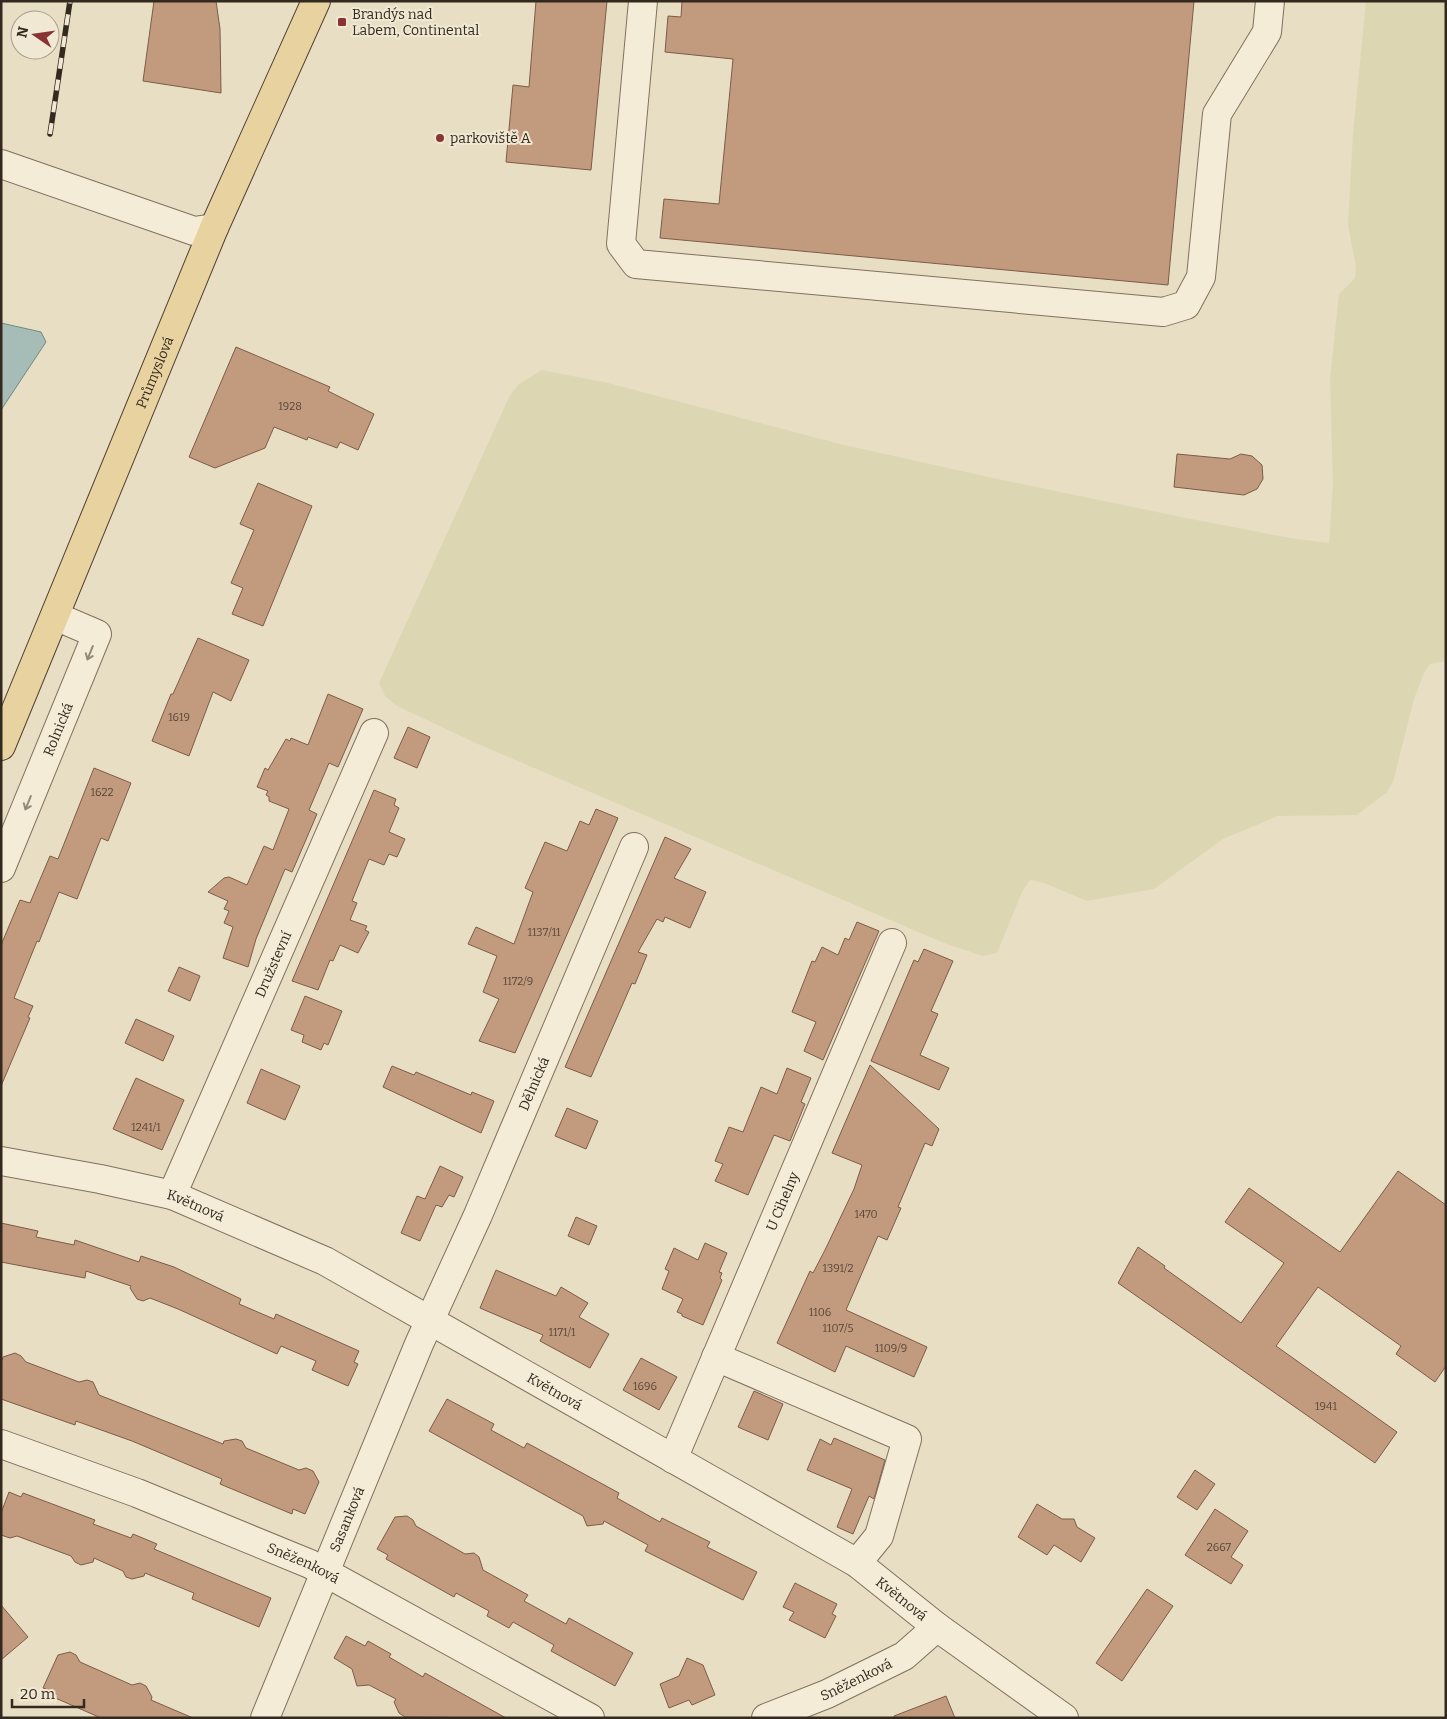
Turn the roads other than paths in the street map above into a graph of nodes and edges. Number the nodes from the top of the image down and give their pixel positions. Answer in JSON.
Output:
{"nodes":[{"id":1,"x":316,"y":1,"type":"edge"},
{"id":2,"x":643,"y":1,"type":"edge"},
{"id":3,"x":1270,"y":1,"type":"edge"},
{"id":4,"x":1,"y":164,"type":"edge"},
{"id":5,"x":214,"y":228,"type":"junction"},
{"id":6,"x":55,"y":616,"type":"junction"},
{"id":7,"x":374,"y":733,"type":"dead end"},
{"id":8,"x":1,"y":746,"type":"edge"},
{"id":9,"x":634,"y":847,"type":"dead end"},
{"id":10,"x":1,"y":868,"type":"edge"},
{"id":11,"x":892,"y":943,"type":"dead end"},
{"id":12,"x":1,"y":1161,"type":"edge"},
{"id":13,"x":172,"y":1195,"type":"junction"},
{"id":14,"x":430,"y":1321,"type":"junction"},
{"id":15,"x":716,"y":1357,"type":"junction"},
{"id":16,"x":1,"y":1444,"type":"edge"},
{"id":17,"x":673,"y":1459,"type":"junction"},
{"id":18,"x":857,"y":1563,"type":"junction"},
{"id":19,"x":324,"y":1572,"type":"junction"},
{"id":20,"x":937,"y":1627,"type":"junction"},
{"id":21,"x":265,"y":1718,"type":"edge"},
{"id":22,"x":590,"y":1718,"type":"edge"},
{"id":23,"x":766,"y":1718,"type":"edge"},
{"id":24,"x":1064,"y":1718,"type":"edge"}],
"edges":[{"from":1,"to":5,"type":"main road","name":"Průmyslová"},
{"from":2,"to":3,"type":"street"},
{"from":4,"to":5,"type":"street"},
{"from":5,"to":6,"type":"main road","name":"Průmyslová"},
{"from":6,"to":8,"type":"main road","name":"Průmyslová"},
{"from":6,"to":10,"type":"street","name":"Rolnická","one_way":true},
{"from":7,"to":13,"type":"street","name":"Družstevní"},
{"from":9,"to":14,"type":"street","name":"Dělnická"},
{"from":11,"to":15,"type":"street","name":"U Cihelny"},
{"from":12,"to":13,"type":"street","name":"Květnová"},
{"from":13,"to":14,"type":"street","name":"Květnová"},
{"from":14,"to":17,"type":"street","name":"Květnová"},
{"from":14,"to":19,"type":"street","name":"Sasanková"},
{"from":15,"to":17,"type":"street","name":"U Cihelny"},
{"from":15,"to":18,"type":"street"},
{"from":16,"to":19,"type":"street","name":"Sněženková"},
{"from":17,"to":18,"type":"street","name":"Květnová"},
{"from":18,"to":20,"type":"street","name":"Květnová"},
{"from":19,"to":21,"type":"street","name":"Sasanková"},
{"from":19,"to":22,"type":"street","name":"Sněženková"},
{"from":20,"to":23,"type":"street","name":"Sněženková"},
{"from":20,"to":24,"type":"street","name":"Květnová"}]}
